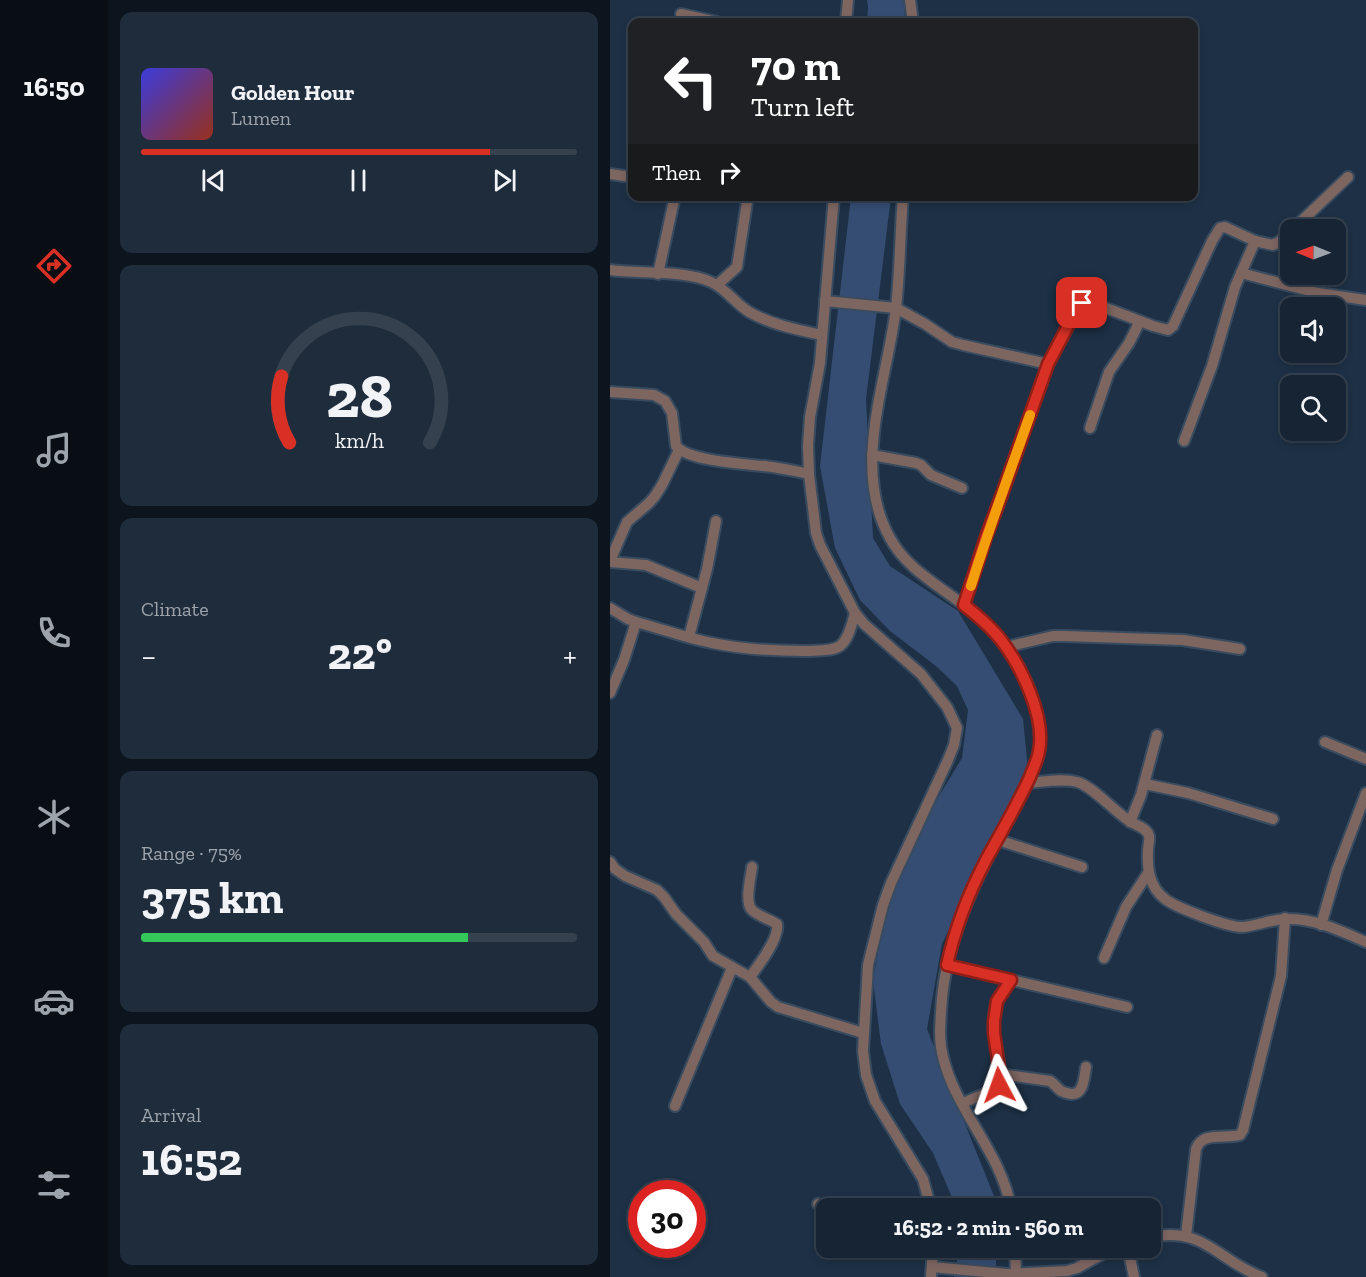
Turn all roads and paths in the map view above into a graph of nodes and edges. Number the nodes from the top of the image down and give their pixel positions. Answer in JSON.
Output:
{"nodes":[{"id":1,"x":848,"y":0,"type":"edge"},
{"id":2,"x":910,"y":0,"type":"edge"},
{"id":3,"x":681,"y":14,"type":"dead end"},
{"id":4,"x":699,"y":18,"type":"edge"},
{"id":5,"x":846,"y":18,"type":"edge"},
{"id":6,"x":912,"y":18,"type":"edge"},
{"id":7,"x":610,"y":174,"type":"edge"},
{"id":8,"x":628,"y":176,"type":"edge"},
{"id":9,"x":1348,"y":177,"type":"dead end"},
{"id":10,"x":674,"y":201,"type":"edge"},
{"id":11,"x":747,"y":201,"type":"edge"},
{"id":12,"x":834,"y":201,"type":"edge"},
{"id":13,"x":903,"y":201,"type":"edge"},
{"id":14,"x":1304,"y":219,"type":"edge"},
{"id":15,"x":1255,"y":241,"type":"junction"},
{"id":16,"x":1280,"y":241,"type":"edge"},
{"id":17,"x":610,"y":270,"type":"edge"},
{"id":18,"x":1241,"y":273,"type":"junction"},
{"id":19,"x":658,"y":274,"type":"junction"},
{"id":20,"x":717,"y":285,"type":"junction"},
{"id":21,"x":1366,"y":300,"type":"edge"},
{"id":22,"x":828,"y":302,"type":"junction"},
{"id":23,"x":893,"y":308,"type":"junction"},
{"id":24,"x":1140,"y":321,"type":"junction"},
{"id":25,"x":822,"y":335,"type":"junction"},
{"id":26,"x":1048,"y":364,"type":"junction"},
{"id":27,"x":610,"y":392,"type":"edge"},
{"id":28,"x":1090,"y":428,"type":"dead end"},
{"id":29,"x":1184,"y":441,"type":"dead end"},
{"id":30,"x":679,"y":450,"type":"junction"},
{"id":31,"x":872,"y":455,"type":"junction"},
{"id":32,"x":809,"y":474,"type":"junction"},
{"id":33,"x":962,"y":488,"type":"dead end"},
{"id":34,"x":716,"y":521,"type":"dead end"},
{"id":35,"x":610,"y":561,"type":"edge"},
{"id":36,"x":702,"y":588,"type":"junction"},
{"id":37,"x":964,"y":605,"type":"junction"},
{"id":38,"x":610,"y":608,"type":"edge"},
{"id":39,"x":855,"y":613,"type":"junction"},
{"id":40,"x":636,"y":622,"type":"junction"},
{"id":41,"x":689,"y":637,"type":"junction"},
{"id":42,"x":1006,"y":647,"type":"junction"},
{"id":43,"x":1240,"y":649,"type":"dead end"},
{"id":44,"x":610,"y":693,"type":"edge"},
{"id":45,"x":1157,"y":735,"type":"dead end"},
{"id":46,"x":1325,"y":742,"type":"dead end"},
{"id":47,"x":1366,"y":759,"type":"edge"},
{"id":48,"x":1027,"y":783,"type":"junction"},
{"id":49,"x":1145,"y":784,"type":"junction"},
{"id":50,"x":1366,"y":793,"type":"edge"},
{"id":51,"x":1273,"y":819,"type":"dead end"},
{"id":52,"x":1130,"y":822,"type":"junction"},
{"id":53,"x":998,"y":840,"type":"junction"},
{"id":54,"x":610,"y":862,"type":"edge"},
{"id":55,"x":752,"y":867,"type":"dead end"},
{"id":56,"x":1082,"y":867,"type":"dead end"},
{"id":57,"x":1148,"y":873,"type":"junction"},
{"id":58,"x":1285,"y":918,"type":"junction"},
{"id":59,"x":1321,"y":925,"type":"junction"},
{"id":60,"x":1366,"y":942,"type":"edge"},
{"id":61,"x":1104,"y":958,"type":"dead end"},
{"id":62,"x":947,"y":965,"type":"junction"},
{"id":63,"x":732,"y":968,"type":"junction"},
{"id":64,"x":750,"y":977,"type":"junction"},
{"id":65,"x":1011,"y":980,"type":"junction"},
{"id":66,"x":1127,"y":1007,"type":"dead end"},
{"id":67,"x":863,"y":1033,"type":"junction"},
{"id":68,"x":1086,"y":1067,"type":"dead end"},
{"id":69,"x":1000,"y":1074,"type":"junction"},
{"id":70,"x":962,"y":1103,"type":"junction"},
{"id":71,"x":675,"y":1106,"type":"dead end"},
{"id":72,"x":928,"y":1198,"type":"edge"},
{"id":73,"x":1010,"y":1198,"type":"edge"},
{"id":74,"x":1161,"y":1235,"type":"edge"},
{"id":75,"x":1186,"y":1236,"type":"junction"},
{"id":76,"x":1014,"y":1258,"type":"edge"},
{"id":77,"x":1095,"y":1258,"type":"edge"},
{"id":78,"x":1130,"y":1258,"type":"edge"},
{"id":79,"x":935,"y":1271,"type":"edge"},
{"id":80,"x":1012,"y":1274,"type":"junction"},
{"id":81,"x":1031,"y":1275,"type":"edge"},
{"id":82,"x":1134,"y":1277,"type":"edge"},
{"id":83,"x":1262,"y":1277,"type":"edge"}],
"edges":[{"from":1,"to":5,"type":"street"},
{"from":2,"to":6,"type":"street"},
{"from":3,"to":4,"type":"street"},
{"from":7,"to":8,"type":"street"},
{"from":9,"to":14,"type":"street"},
{"from":10,"to":19,"type":"street"},
{"from":11,"to":20,"type":"street"},
{"from":12,"to":22,"type":"street"},
{"from":13,"to":23,"type":"street"},
{"from":15,"to":16,"type":"street"},
{"from":15,"to":18,"type":"street"},
{"from":15,"to":24,"type":"street"},
{"from":17,"to":19,"type":"street"},
{"from":18,"to":21,"type":"street"},
{"from":18,"to":29,"type":"street"},
{"from":19,"to":20,"type":"street"},
{"from":20,"to":25,"type":"street"},
{"from":22,"to":23,"type":"street"},
{"from":22,"to":25,"type":"street"},
{"from":23,"to":26,"type":"street"},
{"from":23,"to":31,"type":"street"},
{"from":24,"to":26,"type":"street"},
{"from":24,"to":28,"type":"street"},
{"from":25,"to":32,"type":"street"},
{"from":26,"to":37,"type":"street"},
{"from":27,"to":30,"type":"street"},
{"from":30,"to":32,"type":"street"},
{"from":30,"to":35,"type":"street"},
{"from":31,"to":33,"type":"street"},
{"from":31,"to":37,"type":"street"},
{"from":32,"to":39,"type":"street"},
{"from":34,"to":36,"type":"street"},
{"from":35,"to":36,"type":"street"},
{"from":36,"to":41,"type":"street"},
{"from":37,"to":42,"type":"street"},
{"from":38,"to":40,"type":"street"},
{"from":39,"to":41,"type":"street"},
{"from":39,"to":67,"type":"street"},
{"from":40,"to":41,"type":"street"},
{"from":40,"to":44,"type":"street"},
{"from":42,"to":43,"type":"street"},
{"from":42,"to":48,"type":"street"},
{"from":45,"to":49,"type":"street"},
{"from":46,"to":47,"type":"street"},
{"from":48,"to":52,"type":"street"},
{"from":48,"to":53,"type":"street"},
{"from":49,"to":51,"type":"street"},
{"from":49,"to":52,"type":"street"},
{"from":50,"to":59,"type":"street"},
{"from":52,"to":57,"type":"street"},
{"from":53,"to":56,"type":"street"},
{"from":53,"to":62,"type":"street"},
{"from":54,"to":63,"type":"street"},
{"from":55,"to":64,"type":"street"},
{"from":57,"to":58,"type":"street"},
{"from":57,"to":61,"type":"street"},
{"from":58,"to":59,"type":"street"},
{"from":58,"to":75,"type":"street"},
{"from":59,"to":60,"type":"street"},
{"from":62,"to":65,"type":"street"},
{"from":62,"to":70,"type":"street"},
{"from":63,"to":64,"type":"street"},
{"from":63,"to":71,"type":"street"},
{"from":64,"to":67,"type":"street"},
{"from":65,"to":66,"type":"street"},
{"from":65,"to":69,"type":"street"},
{"from":67,"to":72,"type":"street"},
{"from":68,"to":69,"type":"street"},
{"from":69,"to":70,"type":"street"},
{"from":70,"to":73,"type":"street"},
{"from":74,"to":75,"type":"street"},
{"from":75,"to":83,"type":"street"},
{"from":76,"to":80,"type":"street"},
{"from":77,"to":81,"type":"street"},
{"from":78,"to":82,"type":"street"},
{"from":79,"to":80,"type":"street"},
{"from":80,"to":81,"type":"street"}]}
